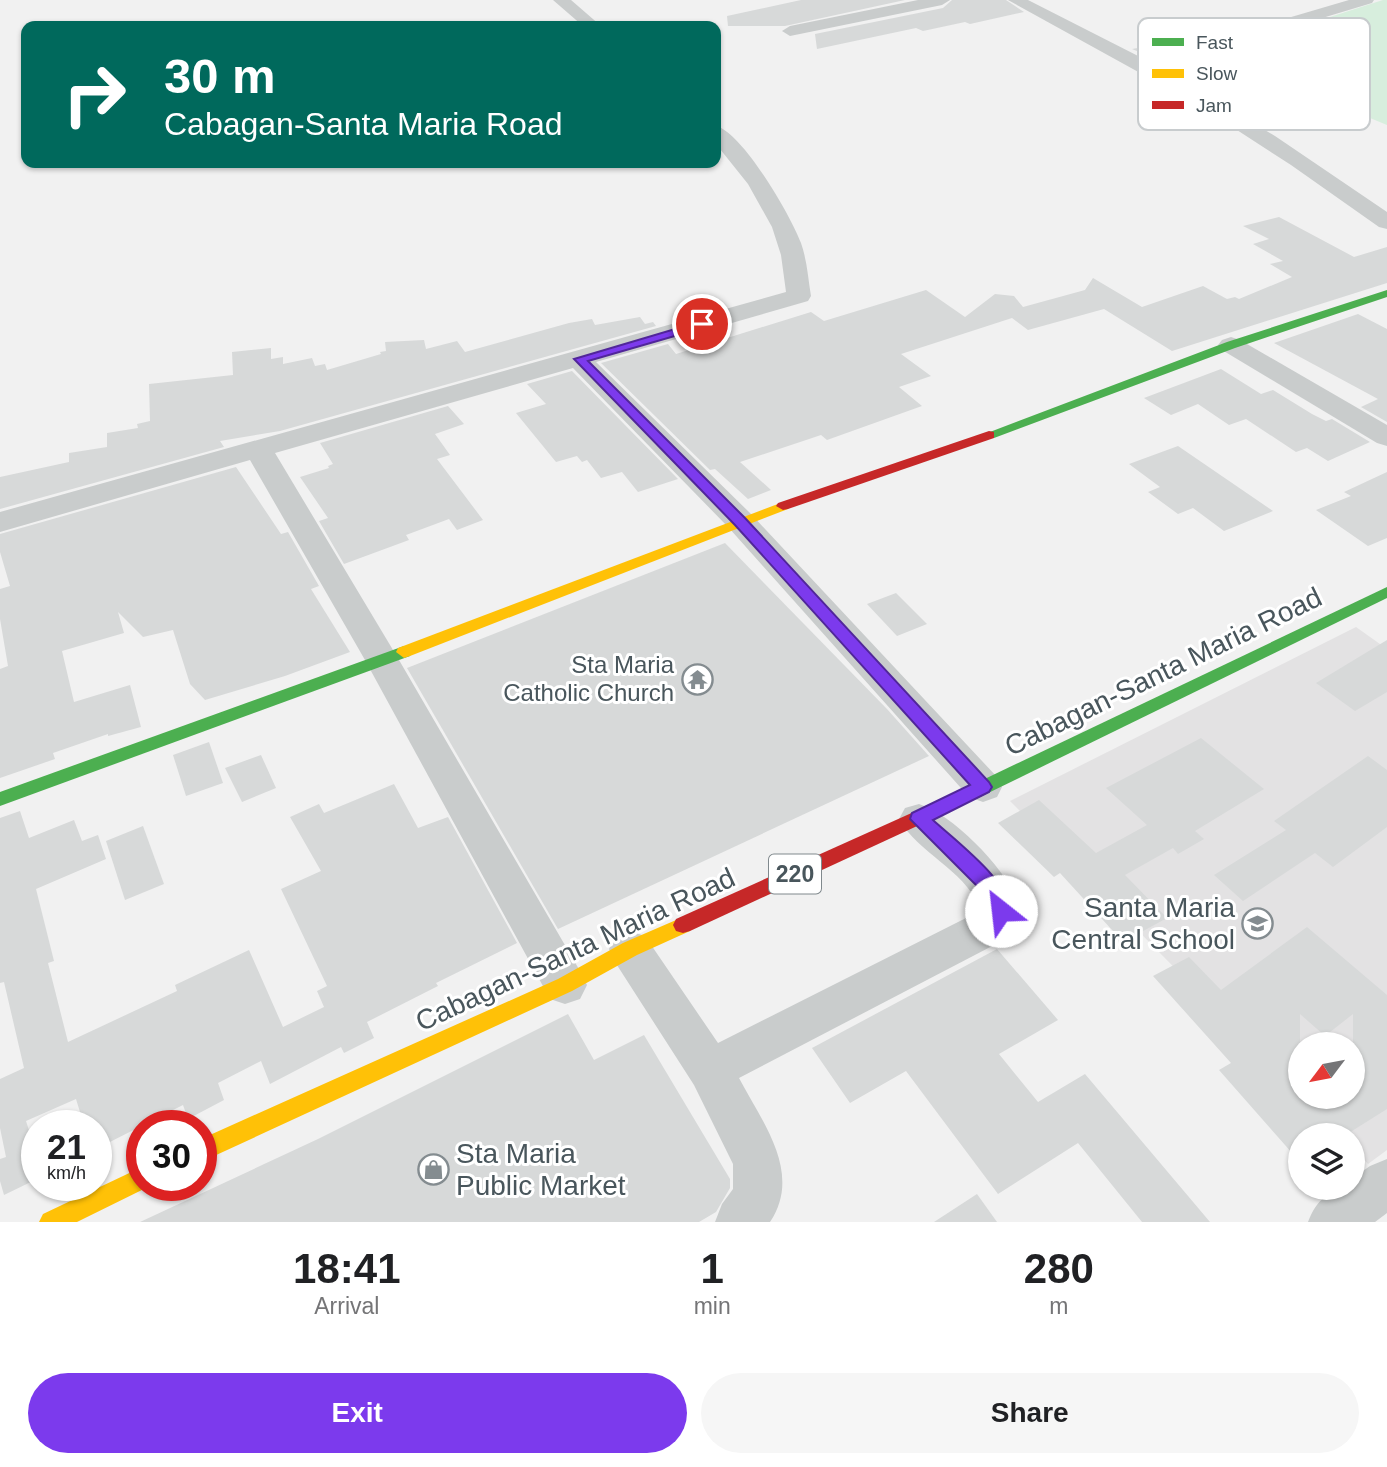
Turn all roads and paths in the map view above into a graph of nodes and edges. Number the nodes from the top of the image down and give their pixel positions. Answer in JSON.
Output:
{"nodes":[{"id":1,"x":561,"y":0,"type":"edge"},
{"id":2,"x":942,"y":0,"type":"edge"},
{"id":3,"x":1016,"y":0,"type":"edge"},
{"id":4,"x":1366,"y":0,"type":"edge"},
{"id":5,"x":1309,"y":18,"type":"edge"},
{"id":6,"x":587,"y":21,"type":"edge"},
{"id":7,"x":790,"y":31,"type":"dead end"},
{"id":8,"x":1138,"y":63,"type":"edge"},
{"id":9,"x":1249,"y":130,"type":"edge"},
{"id":10,"x":721,"y":137,"type":"edge"},
{"id":11,"x":1387,"y":222,"type":"edge"},
{"id":12,"x":1387,"y":293,"type":"edge"},
{"id":13,"x":1231,"y":345,"type":"junction"},
{"id":14,"x":580,"y":359,"type":"junction"},
{"id":15,"x":1387,"y":437,"type":"edge"},
{"id":16,"x":257,"y":448,"type":"junction"},
{"id":17,"x":740,"y":521,"type":"junction"},
{"id":18,"x":0,"y":522,"type":"edge"},
{"id":19,"x":1387,"y":592,"type":"edge"},
{"id":20,"x":382,"y":660,"type":"junction"},
{"id":21,"x":983,"y":787,"type":"junction"},
{"id":22,"x":0,"y":799,"type":"edge"},
{"id":23,"x":919,"y":819,"type":"junction"},
{"id":24,"x":630,"y":949,"type":"junction"},
{"id":25,"x":565,"y":985,"type":"junction"},
{"id":26,"x":710,"y":1070,"type":"junction"},
{"id":27,"x":217,"y":1144,"type":"edge"},
{"id":28,"x":1387,"y":1183,"type":"edge"},
{"id":29,"x":126,"y":1186,"type":"edge"},
{"id":30,"x":51,"y":1222,"type":"edge"},
{"id":31,"x":740,"y":1222,"type":"edge"},
{"id":32,"x":1333,"y":1222,"type":"edge"}],
"edges":[{"from":1,"to":6,"type":"street"},
{"from":2,"to":7,"type":"street"},
{"from":3,"to":8,"type":"street"},
{"from":4,"to":5,"type":"street"},
{"from":9,"to":11,"type":"street"},
{"from":10,"to":14,"type":"street"},
{"from":12,"to":13,"type":"street"},
{"from":13,"to":15,"type":"street"},
{"from":13,"to":17,"type":"street"},
{"from":14,"to":16,"type":"street"},
{"from":14,"to":17,"type":"street"},
{"from":16,"to":18,"type":"street"},
{"from":16,"to":20,"type":"street"},
{"from":17,"to":20,"type":"street"},
{"from":17,"to":21,"type":"street"},
{"from":19,"to":21,"type":"street","name":"Cabagan-Santa Maria Road","number":"220"},
{"from":20,"to":22,"type":"street"},
{"from":20,"to":25,"type":"street"},
{"from":21,"to":23,"type":"street","name":"Cabagan-Santa Maria Road","number":"220"},
{"from":23,"to":24,"type":"street","name":"Cabagan-Santa Maria Road","number":"220"},
{"from":23,"to":26,"type":"street"},
{"from":24,"to":25,"type":"street","name":"Cabagan-Santa Maria Road","number":"220"},
{"from":24,"to":26,"type":"street"},
{"from":25,"to":27,"type":"street","name":"Cabagan-Santa Maria Road","number":"220"},
{"from":26,"to":31,"type":"street"},
{"from":28,"to":32,"type":"street"},
{"from":29,"to":30,"type":"street"}]}
